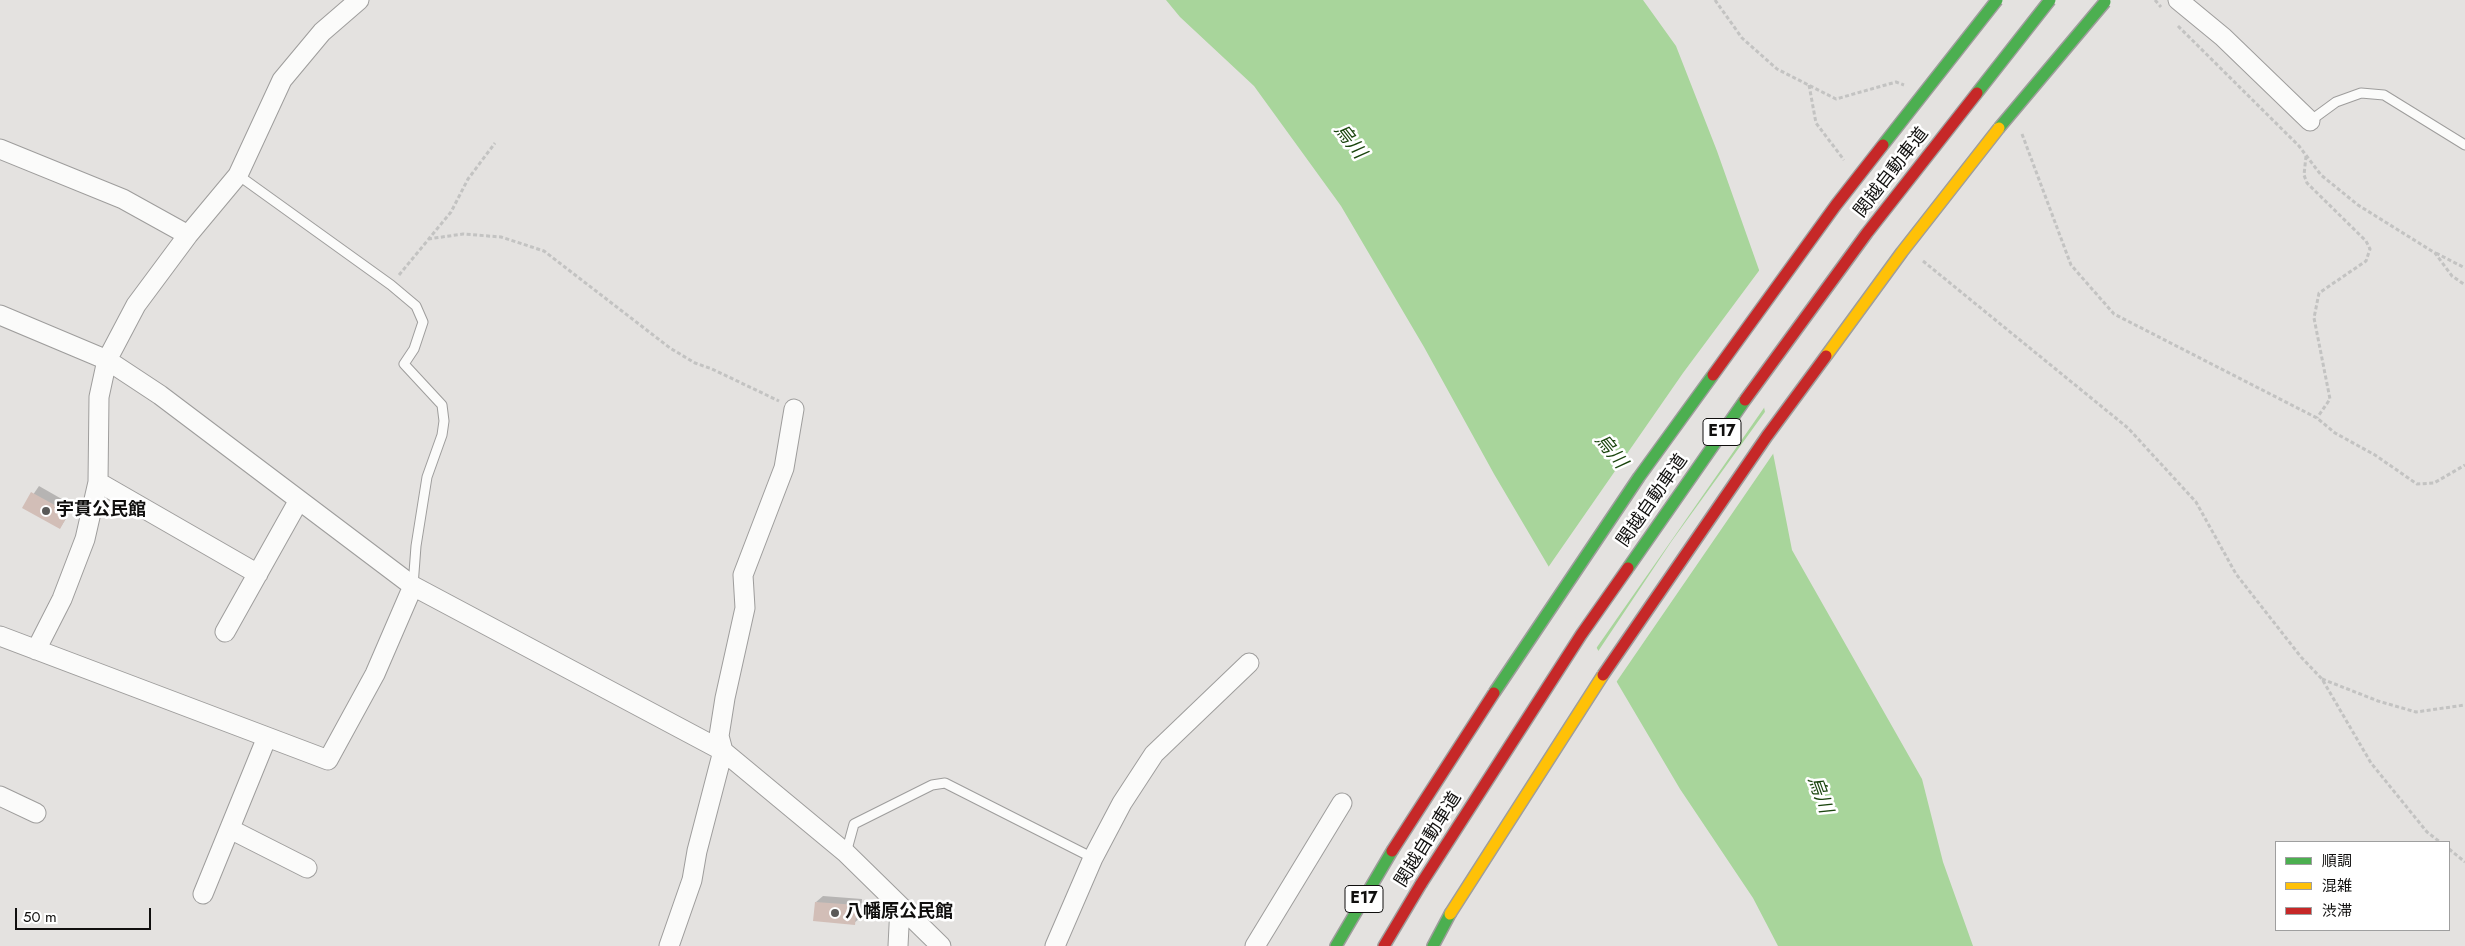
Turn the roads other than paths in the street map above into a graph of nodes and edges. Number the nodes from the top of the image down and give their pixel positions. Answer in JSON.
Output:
{"nodes":[{"id":1,"x":359,"y":0,"type":"edge"},
{"id":2,"x":1998,"y":0,"type":"edge"},
{"id":3,"x":2050,"y":0,"type":"edge"},
{"id":4,"x":2178,"y":0,"type":"edge"},
{"id":5,"x":2106,"y":1,"type":"edge"},
{"id":6,"x":2310,"y":121,"type":"joint"},
{"id":7,"x":2465,"y":145,"type":"edge"},
{"id":8,"x":0,"y":149,"type":"edge"},
{"id":9,"x":238,"y":175,"type":"junction"},
{"id":10,"x":188,"y":235,"type":"junction"},
{"id":11,"x":0,"y":315,"type":"edge"},
{"id":12,"x":107,"y":360,"type":"junction"},
{"id":13,"x":794,"y":409,"type":"road end"},
{"id":14,"x":98,"y":482,"type":"junction"},
{"id":15,"x":299,"y":500,"type":"junction"},
{"id":16,"x":258,"y":574,"type":"junction"},
{"id":17,"x":413,"y":586,"type":"junction"},
{"id":18,"x":225,"y":632,"type":"dead end"},
{"id":19,"x":0,"y":636,"type":"edge"},
{"id":20,"x":36,"y":650,"type":"junction"},
{"id":21,"x":1249,"y":663,"type":"dead end"},
{"id":22,"x":268,"y":738,"type":"junction"},
{"id":23,"x":723,"y":751,"type":"junction"},
{"id":24,"x":0,"y":796,"type":"edge"},
{"id":25,"x":1342,"y":803,"type":"dead end"},
{"id":26,"x":36,"y":813,"type":"dead end"},
{"id":27,"x":230,"y":829,"type":"junction"},
{"id":28,"x":846,"y":853,"type":"junction"},
{"id":29,"x":1093,"y":858,"type":"junction"},
{"id":30,"x":307,"y":868,"type":"dead end"},
{"id":31,"x":203,"y":894,"type":"dead end"},
{"id":32,"x":900,"y":906,"type":"junction"},
{"id":33,"x":669,"y":946,"type":"edge"},
{"id":34,"x":898,"y":946,"type":"edge"},
{"id":35,"x":941,"y":946,"type":"edge"},
{"id":36,"x":1055,"y":946,"type":"edge"},
{"id":37,"x":1255,"y":946,"type":"edge"},
{"id":38,"x":1336,"y":946,"type":"edge"},
{"id":39,"x":1384,"y":946,"type":"edge"},
{"id":40,"x":1433,"y":946,"type":"edge"}],
"edges":[{"from":1,"to":9,"type":"street"},
{"from":2,"to":38,"type":"main road","name":"関越自動車道","number":"E17","bridge":true},
{"from":3,"to":39,"type":"main road","name":"関越自動車道","number":"E17","bridge":true},
{"from":4,"to":6,"type":"street"},
{"from":5,"to":40,"type":"main road","bridge":true},
{"from":6,"to":7,"type":"lane"},
{"from":8,"to":10,"type":"street"},
{"from":9,"to":10,"type":"street"},
{"from":9,"to":17,"type":"lane"},
{"from":10,"to":12,"type":"street"},
{"from":11,"to":12,"type":"street"},
{"from":12,"to":14,"type":"street"},
{"from":12,"to":15,"type":"street"},
{"from":13,"to":23,"type":"street"},
{"from":14,"to":16,"type":"street"},
{"from":14,"to":20,"type":"street"},
{"from":15,"to":16,"type":"street"},
{"from":15,"to":17,"type":"street"},
{"from":16,"to":18,"type":"street"},
{"from":17,"to":22,"type":"street"},
{"from":17,"to":23,"type":"street"},
{"from":19,"to":20,"type":"street"},
{"from":20,"to":22,"type":"street"},
{"from":21,"to":29,"type":"street"},
{"from":22,"to":27,"type":"street"},
{"from":23,"to":28,"type":"street"},
{"from":23,"to":33,"type":"street"},
{"from":24,"to":26,"type":"street"},
{"from":25,"to":37,"type":"street"},
{"from":27,"to":30,"type":"street"},
{"from":27,"to":31,"type":"street"},
{"from":28,"to":29,"type":"lane"},
{"from":28,"to":32,"type":"street"},
{"from":29,"to":36,"type":"street"},
{"from":32,"to":34,"type":"street"},
{"from":32,"to":35,"type":"street"}]}
